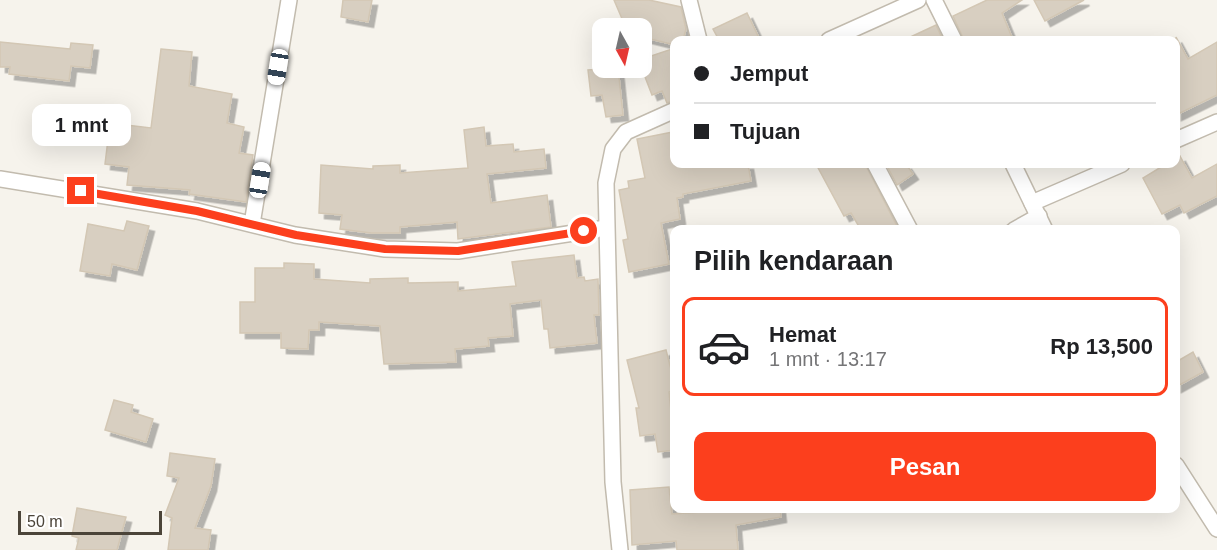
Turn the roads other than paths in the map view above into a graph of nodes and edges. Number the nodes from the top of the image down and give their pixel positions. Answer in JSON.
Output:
{"nodes":[{"id":1,"x":290,"y":0,"type":"edge"},
{"id":2,"x":689,"y":0,"type":"edge"},
{"id":3,"x":918,"y":0,"type":"edge"},
{"id":4,"x":934,"y":0,"type":"edge"},
{"id":5,"x":698,"y":36,"type":"edge"},
{"id":6,"x":838,"y":36,"type":"edge"},
{"id":7,"x":952,"y":36,"type":"edge"},
{"id":8,"x":670,"y":112,"type":"edge"},
{"id":9,"x":1217,"y":122,"type":"edge"},
{"id":10,"x":1180,"y":138,"type":"edge"},
{"id":11,"x":877,"y":168,"type":"edge"},
{"id":12,"x":1015,"y":168,"type":"edge"},
{"id":13,"x":1116,"y":168,"type":"edge"},
{"id":14,"x":0,"y":179,"type":"edge"},
{"id":15,"x":1039,"y":216,"type":"edge"},
{"id":16,"x":252,"y":224,"type":"junction"},
{"id":17,"x":907,"y":225,"type":"edge"},
{"id":18,"x":1023,"y":225,"type":"edge"},
{"id":19,"x":606,"y":228,"type":"junction"},
{"id":20,"x":1180,"y":471,"type":"edge"},
{"id":21,"x":1217,"y":529,"type":"edge"},
{"id":22,"x":620,"y":550,"type":"edge"}],
"edges":[{"from":1,"to":16,"type":"street"},
{"from":2,"to":5,"type":"street"},
{"from":3,"to":6,"type":"street"},
{"from":4,"to":7,"type":"street"},
{"from":8,"to":19,"type":"street"},
{"from":9,"to":10,"type":"street"},
{"from":11,"to":17,"type":"street"},
{"from":12,"to":15,"type":"street"},
{"from":13,"to":15,"type":"street"},
{"from":14,"to":16,"type":"street"},
{"from":15,"to":18,"type":"street"},
{"from":16,"to":19,"type":"street"},
{"from":19,"to":22,"type":"street"},
{"from":20,"to":21,"type":"street"}]}
